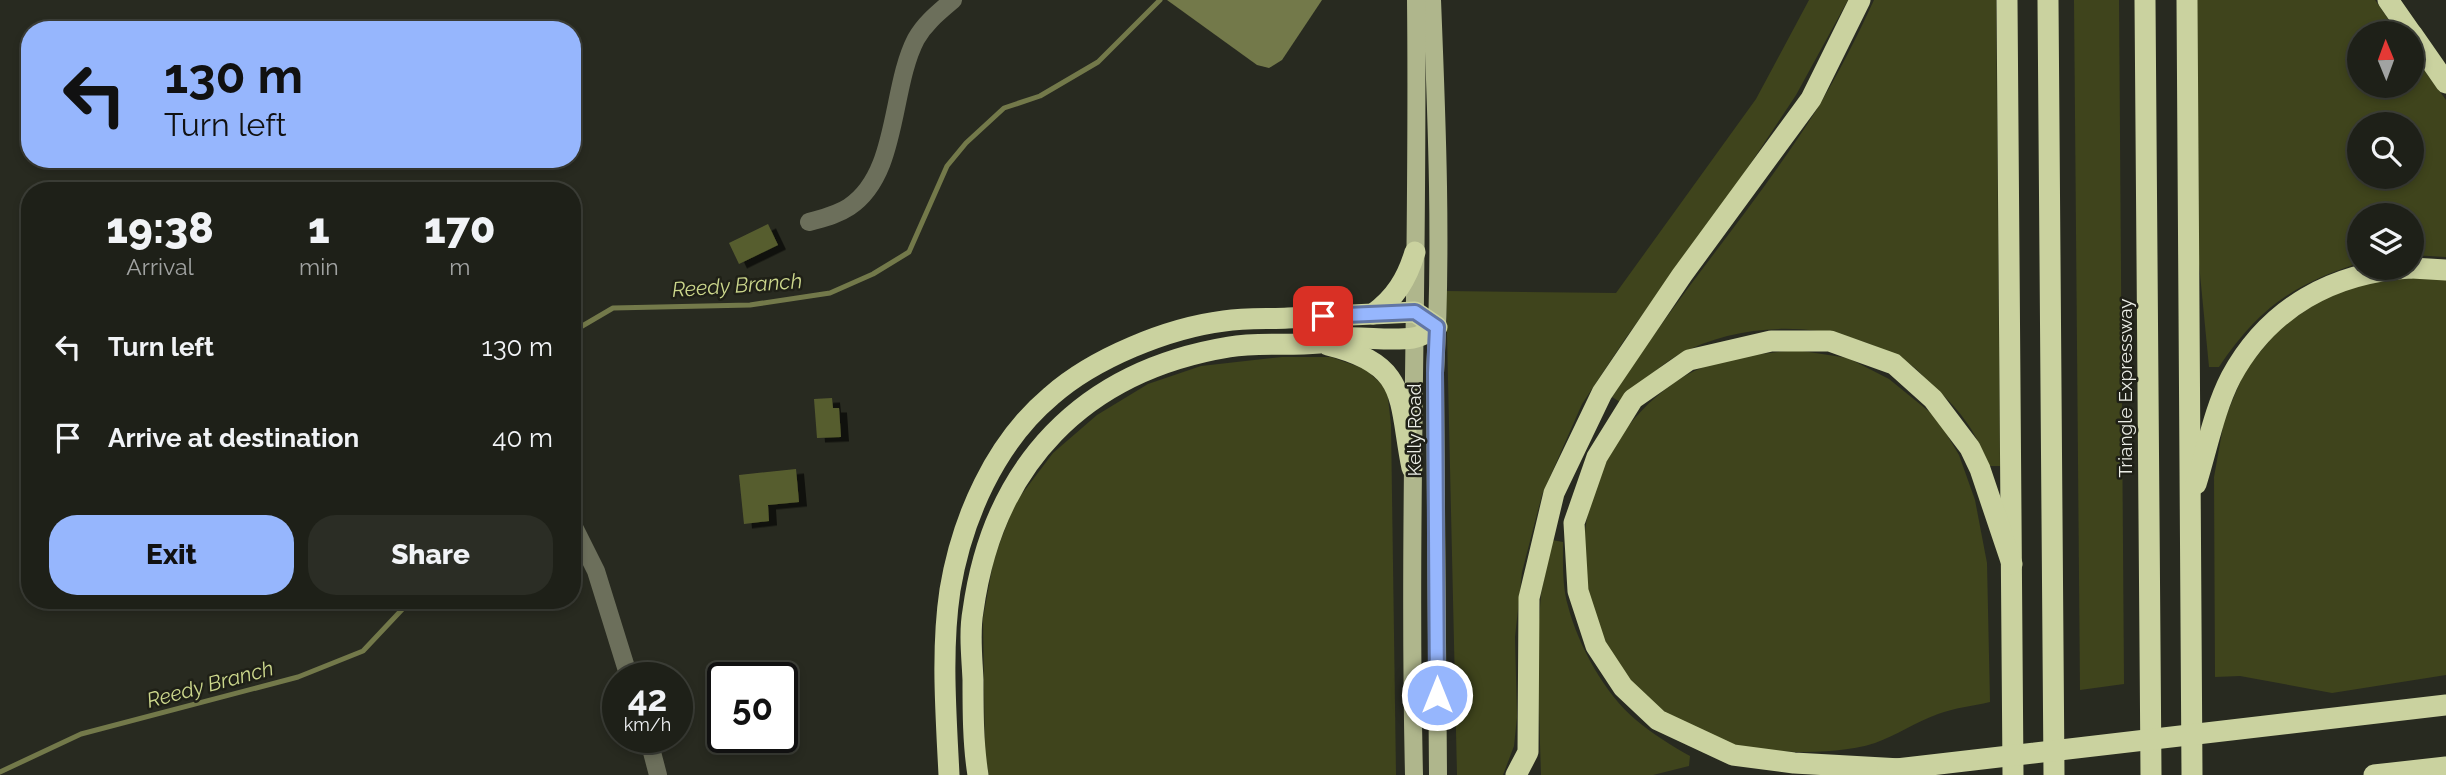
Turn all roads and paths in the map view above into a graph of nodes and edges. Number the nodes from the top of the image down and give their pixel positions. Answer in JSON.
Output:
{"nodes":[{"id":1,"x":953,"y":0,"type":"edge"},
{"id":2,"x":1416,"y":0,"type":"edge"},
{"id":3,"x":1432,"y":0,"type":"edge"},
{"id":4,"x":1860,"y":0,"type":"edge"},
{"id":5,"x":2007,"y":0,"type":"edge"},
{"id":6,"x":2048,"y":0,"type":"edge"},
{"id":7,"x":2145,"y":0,"type":"edge"},
{"id":8,"x":2187,"y":0,"type":"edge"},
{"id":9,"x":2388,"y":0,"type":"edge"},
{"id":10,"x":2402,"y":21,"type":"edge"},
{"id":11,"x":2424,"y":52,"type":"edge"},
{"id":12,"x":2446,"y":83,"type":"edge"},
{"id":13,"x":809,"y":222,"type":"dead end"},
{"id":14,"x":1415,"y":252,"type":"junction"},
{"id":15,"x":2424,"y":269,"type":"edge"},
{"id":16,"x":2446,"y":270,"type":"edge"},
{"id":17,"x":2347,"y":278,"type":"edge"},
{"id":18,"x":1415,"y":312,"type":"junction"},
{"id":19,"x":1373,"y":314,"type":"junction"},
{"id":20,"x":1437,"y":327,"type":"junction"},
{"id":21,"x":1416,"y":338,"type":"junction"},
{"id":22,"x":1319,"y":342,"type":"junction"},
{"id":23,"x":1412,"y":468,"type":"junction"},
{"id":24,"x":2191,"y":503,"type":"junction"},
{"id":25,"x":581,"y":541,"type":"edge"},
{"id":26,"x":2012,"y":564,"type":"junction"},
{"id":27,"x":624,"y":662,"type":"edge"},
{"id":28,"x":2446,"y":691,"type":"edge"},
{"id":29,"x":2446,"y":705,"type":"edge"},
{"id":30,"x":2353,"y":715,"type":"junction"},
{"id":31,"x":652,"y":753,"type":"edge"},
{"id":32,"x":2446,"y":767,"type":"edge"},
{"id":33,"x":1901,"y":769,"type":"junction"},
{"id":34,"x":657,"y":775,"type":"edge"},
{"id":35,"x":948,"y":775,"type":"edge"},
{"id":36,"x":978,"y":775,"type":"edge"},
{"id":37,"x":1414,"y":775,"type":"edge"},
{"id":38,"x":1438,"y":775,"type":"edge"},
{"id":39,"x":1516,"y":775,"type":"edge"},
{"id":40,"x":1855,"y":775,"type":"edge"},
{"id":41,"x":2013,"y":775,"type":"edge"},
{"id":42,"x":2054,"y":775,"type":"edge"},
{"id":43,"x":2151,"y":775,"type":"edge"},
{"id":44,"x":2193,"y":775,"type":"edge"},
{"id":45,"x":2374,"y":775,"type":"edge"}],
"edges":[{"from":1,"to":13,"type":"lane"},
{"from":2,"to":14,"type":"main road","name":"Kelly Road"},
{"from":3,"to":20,"type":"main road","name":"Kelly Road"},
{"from":4,"to":39,"type":"highway"},
{"from":5,"to":26,"type":"highway"},
{"from":6,"to":42,"type":"highway"},
{"from":7,"to":43,"type":"highway","name":"Triangle Expressway"},
{"from":8,"to":24,"type":"highway"},
{"from":9,"to":10,"type":"highway"},
{"from":11,"to":12,"type":"highway"},
{"from":14,"to":18,"type":"main road","name":"Kelly Road"},
{"from":14,"to":19,"type":"highway"},
{"from":15,"to":16,"type":"highway"},
{"from":17,"to":24,"type":"highway"},
{"from":18,"to":19,"type":"highway"},
{"from":18,"to":20,"type":"highway"},
{"from":18,"to":21,"type":"main road","name":"Kelly Road"},
{"from":19,"to":35,"type":"highway"},
{"from":20,"to":21,"type":"highway"},
{"from":20,"to":38,"type":"main road","name":"Kelly Road"},
{"from":21,"to":22,"type":"highway"},
{"from":21,"to":23,"type":"main road","name":"Kelly Road"},
{"from":22,"to":23,"type":"highway"},
{"from":22,"to":36,"type":"highway"},
{"from":23,"to":37,"type":"main road","name":"Kelly Road"},
{"from":24,"to":44,"type":"highway"},
{"from":25,"to":27,"type":"lane"},
{"from":26,"to":33,"type":"highway"},
{"from":26,"to":41,"type":"highway"},
{"from":28,"to":30,"type":"highway"},
{"from":29,"to":30,"type":"highway"},
{"from":30,"to":33,"type":"highway"},
{"from":31,"to":34,"type":"lane"},
{"from":32,"to":45,"type":"highway"},
{"from":33,"to":40,"type":"highway"}]}
